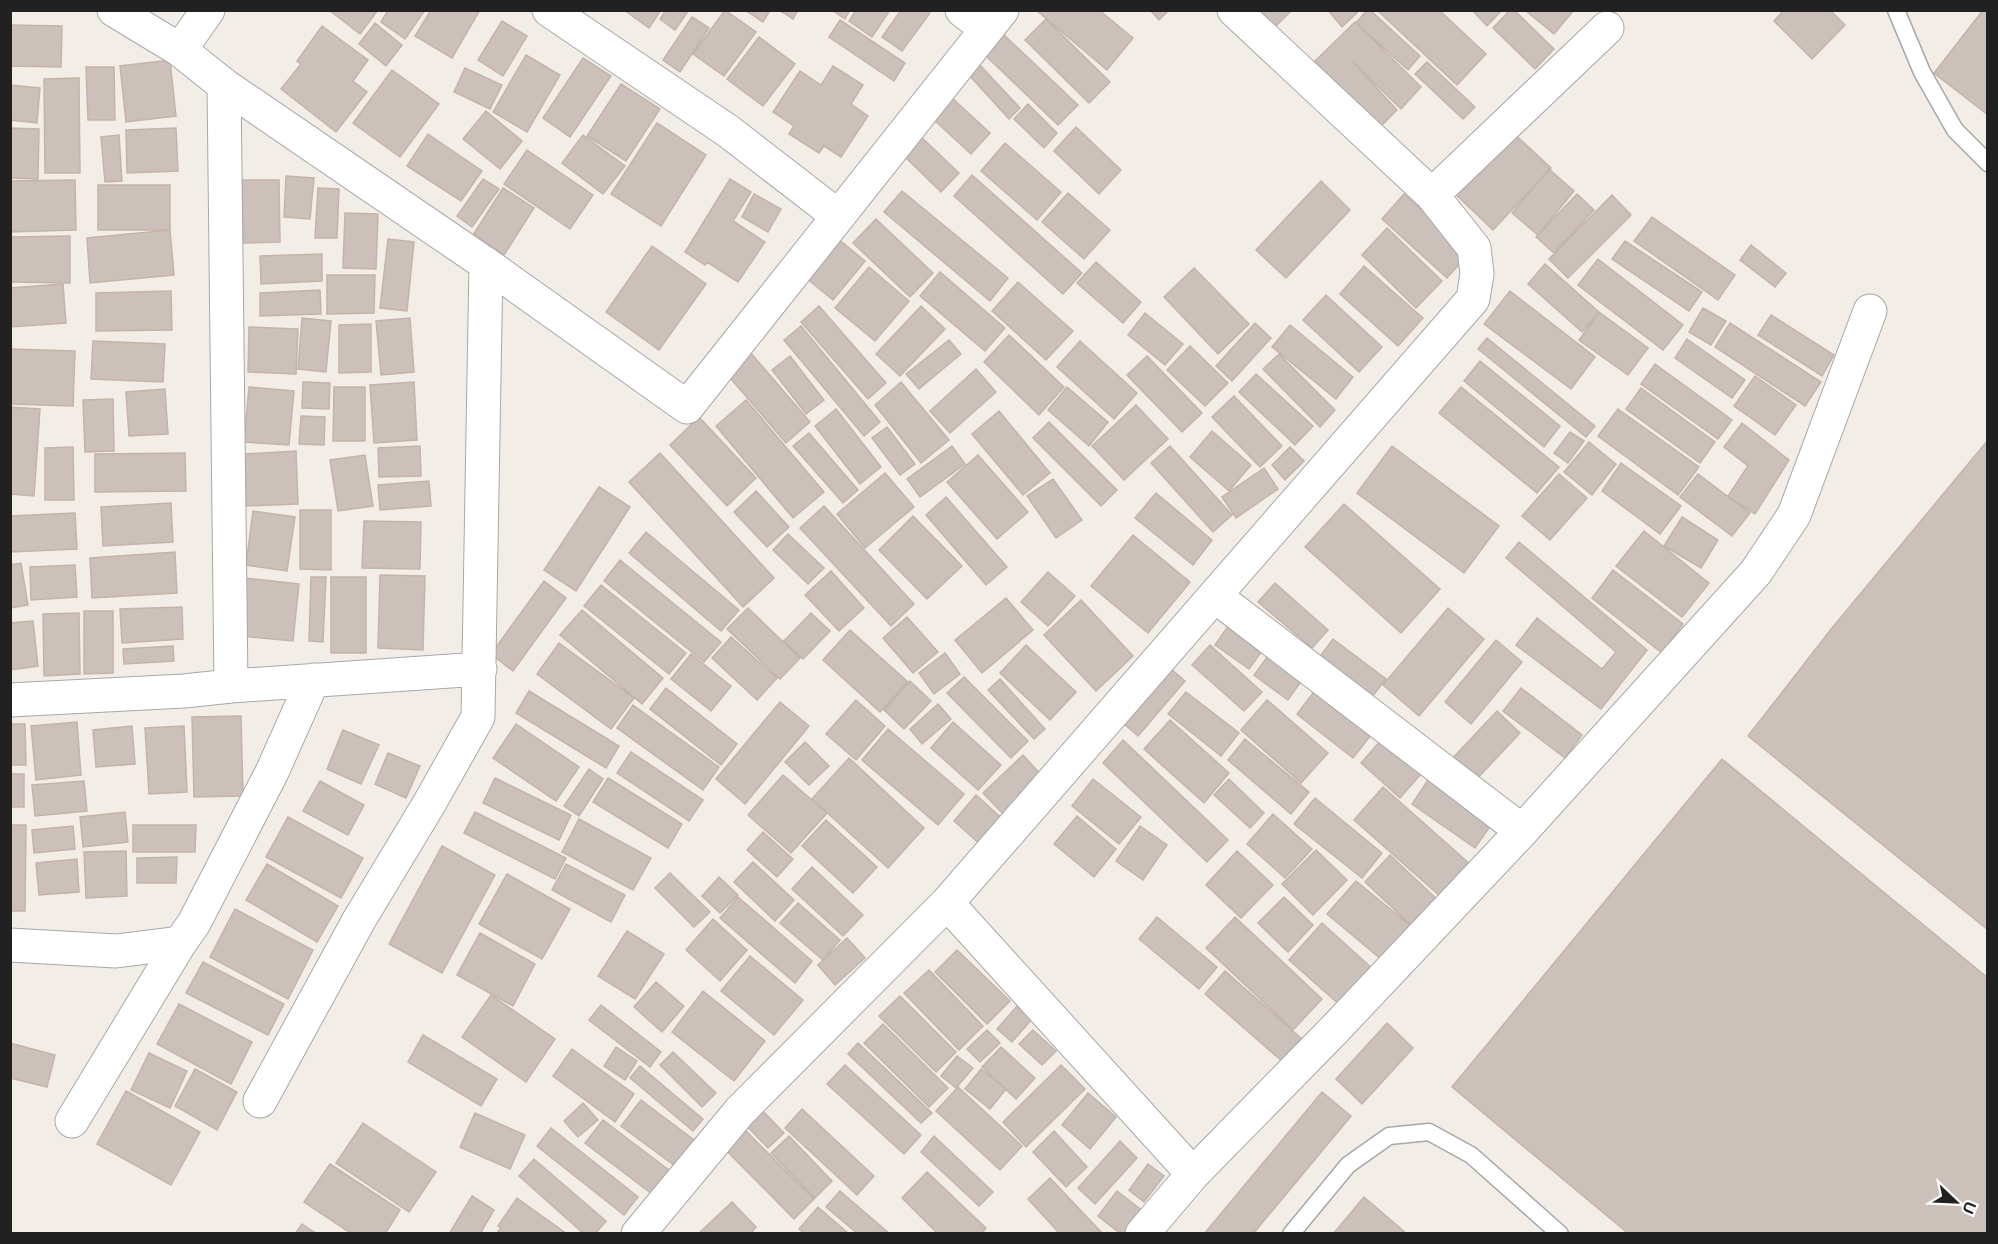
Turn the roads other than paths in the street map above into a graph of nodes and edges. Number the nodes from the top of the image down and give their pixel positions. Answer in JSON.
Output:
{"nodes":[{"id":1,"x":114,"y":10,"type":"edge"},
{"id":2,"x":208,"y":10,"type":"edge"},
{"id":3,"x":549,"y":10,"type":"edge"},
{"id":4,"x":1234,"y":10,"type":"edge"},
{"id":5,"x":1896,"y":10,"type":"edge"},
{"id":6,"x":984,"y":17,"type":"edge"},
{"id":7,"x":1606,"y":28,"type":"dead end"},
{"id":8,"x":180,"y":50,"type":"junction"},
{"id":9,"x":224,"y":85,"type":"junction"},
{"id":10,"x":1988,"y":163,"type":"edge"},
{"id":11,"x":1432,"y":195,"type":"junction"},
{"id":12,"x":838,"y":216,"type":"junction"},
{"id":13,"x":486,"y":264,"type":"junction"},
{"id":14,"x":1870,"y":311,"type":"dead end"},
{"id":15,"x":1215,"y":596,"type":"junction"},
{"id":16,"x":480,"y":669,"type":"junction"},
{"id":17,"x":314,"y":680,"type":"junction"},
{"id":18,"x":231,"y":686,"type":"junction"},
{"id":19,"x":10,"y":700,"type":"edge"},
{"id":20,"x":1522,"y":831,"type":"junction"},
{"id":21,"x":947,"y":903,"type":"junction"},
{"id":22,"x":180,"y":943,"type":"junction"},
{"id":23,"x":10,"y":945,"type":"edge"},
{"id":24,"x":260,"y":1101,"type":"dead end"},
{"id":25,"x":72,"y":1121,"type":"dead end"},
{"id":26,"x":1193,"y":1174,"type":"junction"},
{"id":27,"x":638,"y":1233,"type":"edge"},
{"id":28,"x":1142,"y":1233,"type":"edge"},
{"id":29,"x":1291,"y":1233,"type":"edge"},
{"id":30,"x":1560,"y":1233,"type":"edge"}],
"edges":[{"from":1,"to":8,"type":"street"},
{"from":2,"to":8,"type":"street"},
{"from":3,"to":12,"type":"street"},
{"from":4,"to":11,"type":"street"},
{"from":5,"to":10,"type":"lane"},
{"from":6,"to":12,"type":"street"},
{"from":7,"to":11,"type":"street"},
{"from":8,"to":9,"type":"street"},
{"from":9,"to":13,"type":"street"},
{"from":9,"to":18,"type":"street"},
{"from":11,"to":15,"type":"street"},
{"from":12,"to":13,"type":"street"},
{"from":13,"to":16,"type":"street"},
{"from":14,"to":20,"type":"street"},
{"from":15,"to":20,"type":"street"},
{"from":15,"to":21,"type":"street"},
{"from":16,"to":17,"type":"street"},
{"from":16,"to":24,"type":"street"},
{"from":17,"to":18,"type":"street"},
{"from":17,"to":22,"type":"street"},
{"from":18,"to":19,"type":"street"},
{"from":20,"to":26,"type":"street"},
{"from":21,"to":26,"type":"street"},
{"from":21,"to":27,"type":"street"},
{"from":22,"to":23,"type":"street"},
{"from":22,"to":25,"type":"street"},
{"from":26,"to":28,"type":"street"},
{"from":29,"to":30,"type":"lane"}]}
